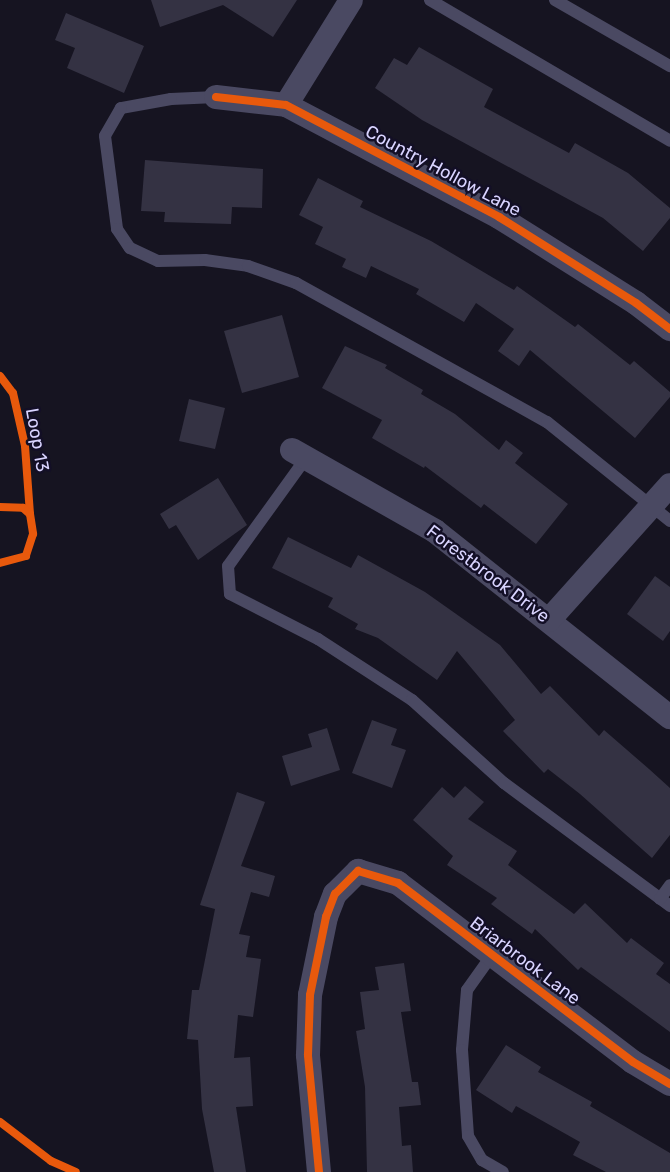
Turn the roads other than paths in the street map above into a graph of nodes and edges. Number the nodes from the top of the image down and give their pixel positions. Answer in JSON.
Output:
{"nodes":[{"id":1,"x":351,"y":0,"type":"edge"},
{"id":2,"x":430,"y":0,"type":"edge"},
{"id":3,"x":555,"y":0,"type":"edge"},
{"id":4,"x":670,"y":66,"type":"edge"},
{"id":5,"x":216,"y":97,"type":"joint"},
{"id":6,"x":286,"y":105,"type":"junction"},
{"id":7,"x":670,"y":141,"type":"edge"},
{"id":8,"x":670,"y":329,"type":"edge"},
{"id":9,"x":299,"y":454,"type":"joint"},
{"id":10,"x":670,"y":485,"type":"edge"},
{"id":11,"x":661,"y":513,"type":"edge"},
{"id":12,"x":549,"y":620,"type":"junction"},
{"id":13,"x":670,"y":717,"type":"edge"},
{"id":14,"x":670,"y":885,"type":"edge"},
{"id":15,"x":665,"y":903,"type":"edge"},
{"id":16,"x":492,"y":956,"type":"junction"},
{"id":17,"x":670,"y":1084,"type":"edge"},
{"id":18,"x":320,"y":1172,"type":"edge"},
{"id":19,"x":503,"y":1172,"type":"edge"}],
"edges":[{"from":1,"to":6,"type":"street"},
{"from":2,"to":7,"type":"lane"},
{"from":3,"to":4,"type":"lane"},
{"from":5,"to":6,"type":"street","name":"Country Hollow Lane"},
{"from":5,"to":11,"type":"lane"},
{"from":6,"to":8,"type":"street","name":"Country Hollow Lane"},
{"from":9,"to":12,"type":"street","name":"Forestbrook Drive"},
{"from":9,"to":15,"type":"lane"},
{"from":10,"to":11,"type":"street"},
{"from":11,"to":12,"type":"street"},
{"from":12,"to":13,"type":"street","name":"Forestbrook Drive"},
{"from":14,"to":15,"type":"lane"},
{"from":16,"to":17,"type":"street","name":"Briarbrook Lane"},
{"from":16,"to":18,"type":"street","name":"Briarbrook Lane"},
{"from":16,"to":19,"type":"lane"}]}
